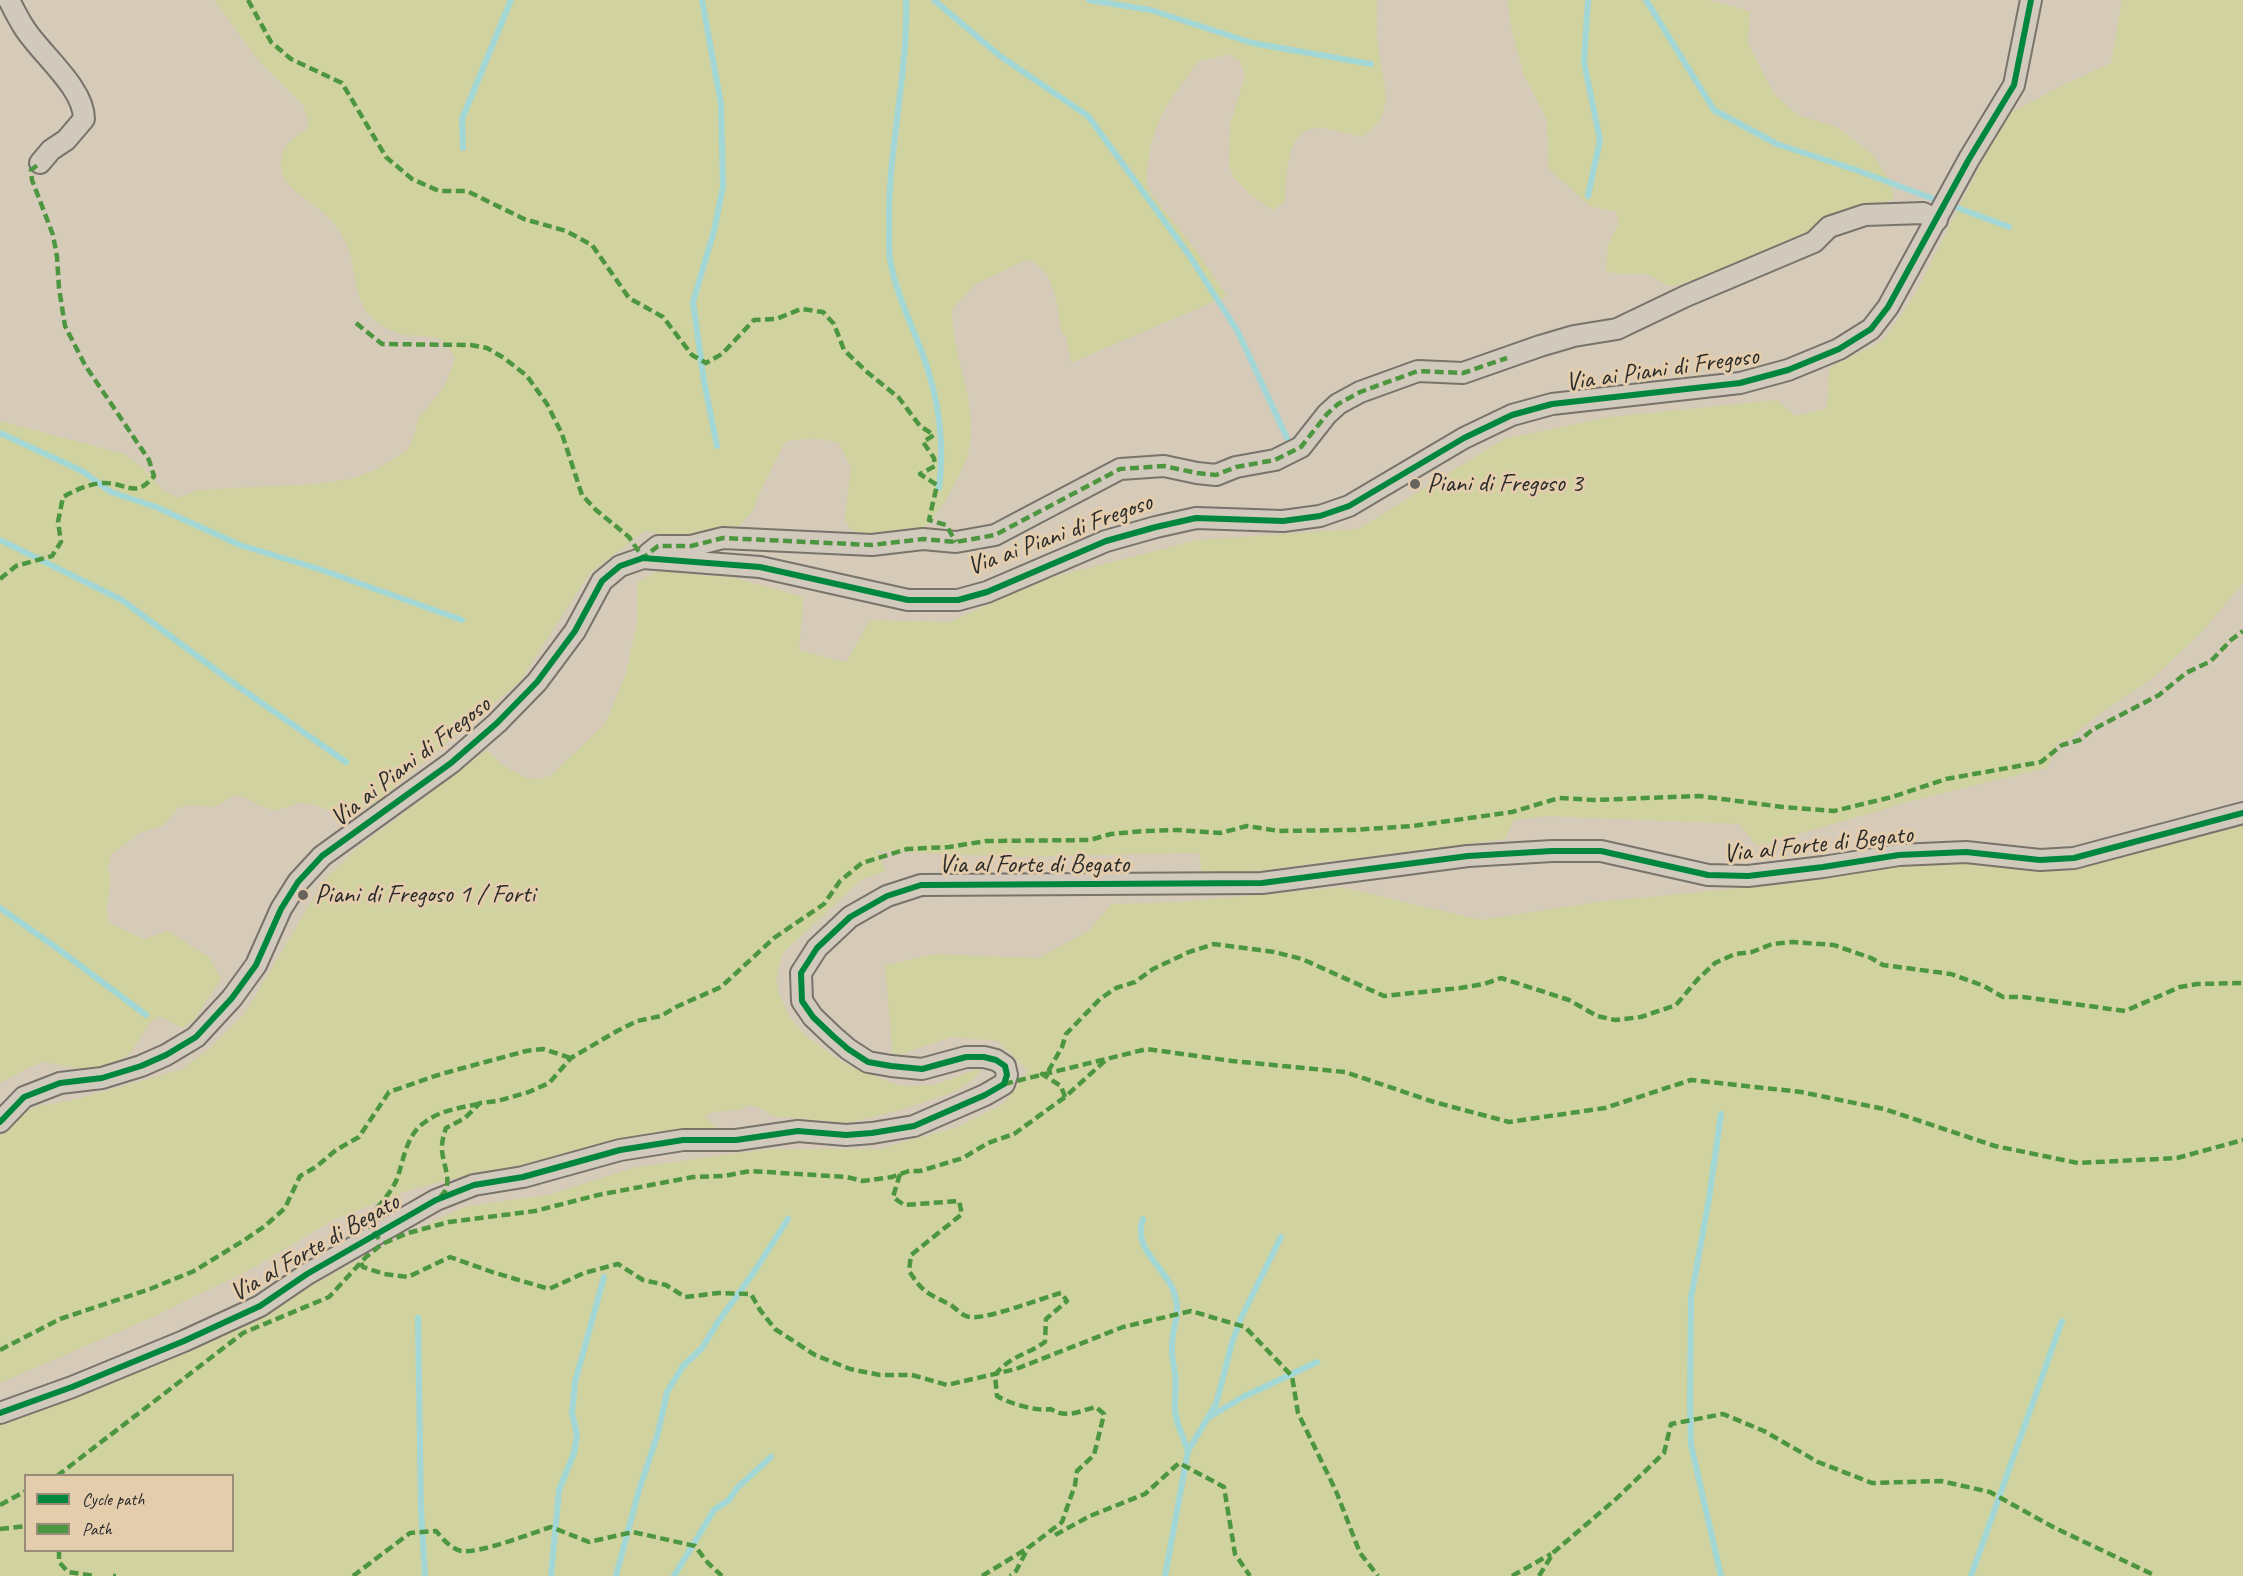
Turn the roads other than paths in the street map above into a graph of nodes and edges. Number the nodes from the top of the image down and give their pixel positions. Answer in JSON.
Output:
{"nodes":[{"id":1,"x":9,"y":0,"type":"edge"},
{"id":2,"x":2031,"y":0,"type":"edge"},
{"id":3,"x":40,"y":163,"type":"dead end"},
{"id":4,"x":1937,"y":220,"type":"junction"},
{"id":5,"x":643,"y":558,"type":"junction"},
{"id":6,"x":2243,"y":813,"type":"edge"},
{"id":7,"x":0,"y":1122,"type":"edge"},
{"id":8,"x":0,"y":1413,"type":"edge"}],
"edges":[{"from":1,"to":3,"type":"street"},
{"from":2,"to":4,"type":"street","name":"Via ai Piani di Fregoso"},
{"from":4,"to":5,"type":"street","name":"Via ai Piani di Fregoso"},
{"from":4,"to":5,"type":"street","name":"Via ai Piani di Fregoso"},
{"from":5,"to":7,"type":"street","name":"Via ai Piani di Fregoso"},
{"from":6,"to":8,"type":"street","name":"Via al Forte di Begato"}]}
